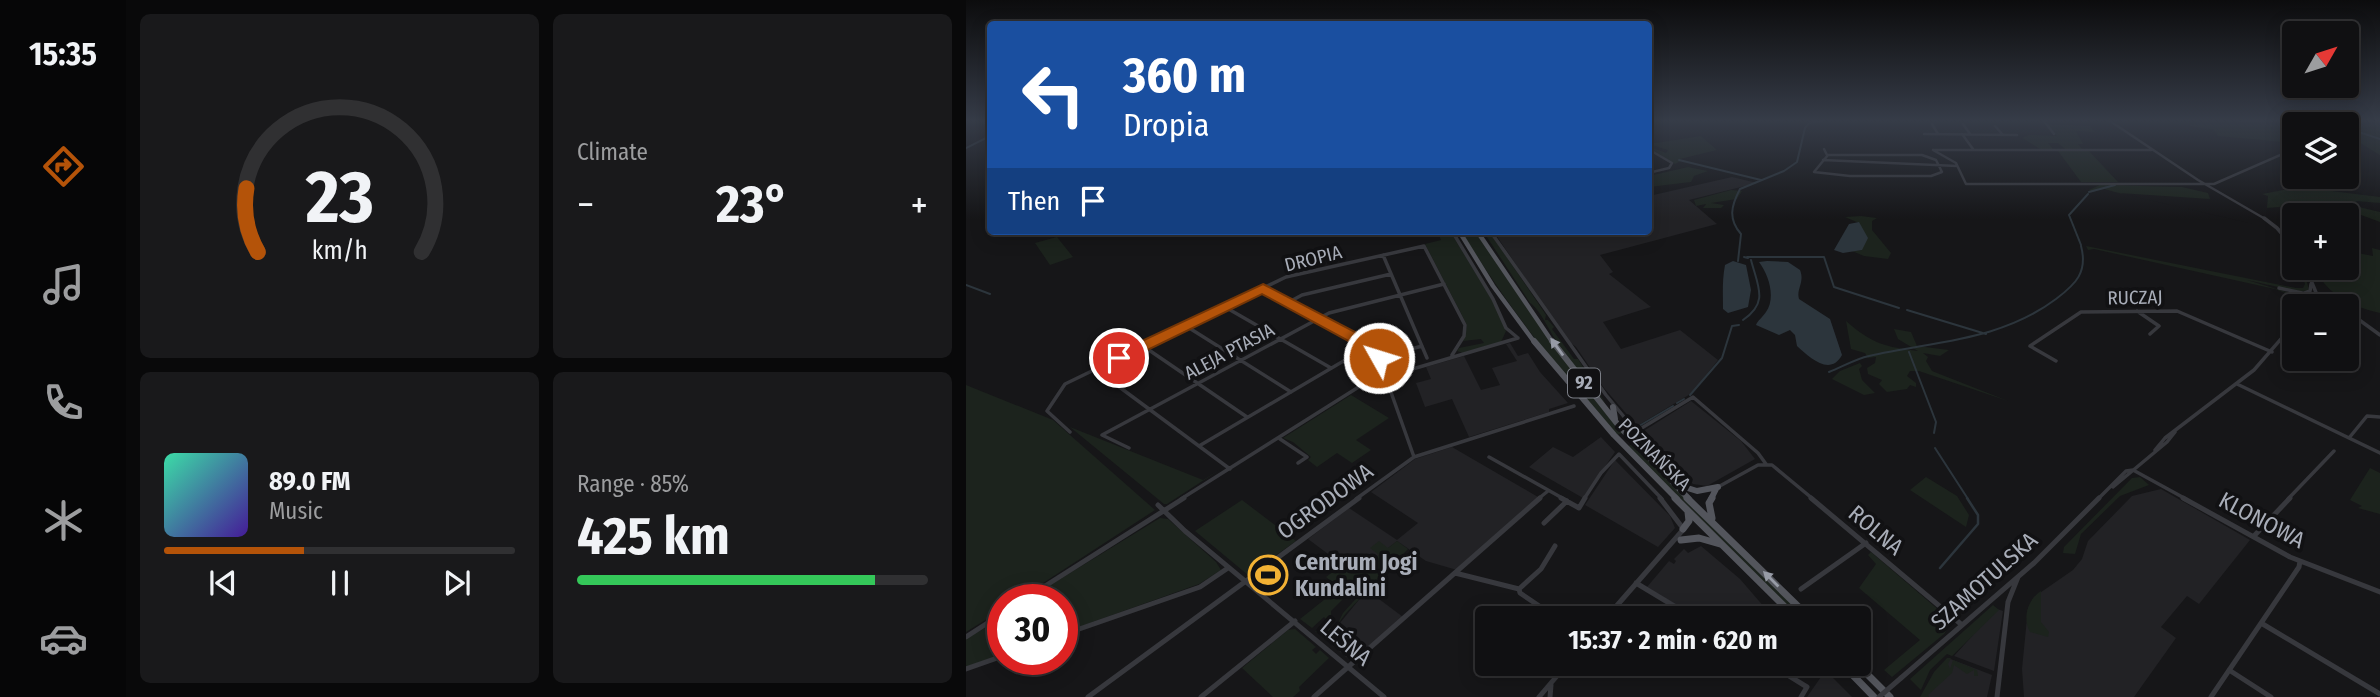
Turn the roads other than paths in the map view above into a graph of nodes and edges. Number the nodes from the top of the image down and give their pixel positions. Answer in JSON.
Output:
{"nodes":[{"id":1,"x":1658,"y":154,"type":"edge"},
{"id":2,"x":1940,"y":154,"type":"edge"},
{"id":3,"x":2158,"y":154,"type":"edge"},
{"id":4,"x":2282,"y":154,"type":"edge"},
{"id":5,"x":1827,"y":155,"type":"joint"},
{"id":6,"x":1872,"y":155,"type":"junction"},
{"id":7,"x":1824,"y":160,"type":"junction"},
{"id":8,"x":1875,"y":161,"type":"junction"},
{"id":9,"x":1940,"y":165,"type":"junction"},
{"id":10,"x":1957,"y":166,"type":"junction"},
{"id":11,"x":1652,"y":172,"type":"edge"},
{"id":12,"x":2205,"y":184,"type":"junction"},
{"id":13,"x":2282,"y":231,"type":"edge"},
{"id":14,"x":1454,"y":235,"type":"edge"},
{"id":15,"x":1461,"y":235,"type":"edge"},
{"id":16,"x":1480,"y":235,"type":"edge"},
{"id":17,"x":1494,"y":235,"type":"edge"},
{"id":18,"x":1383,"y":255,"type":"junction"},
{"id":19,"x":1391,"y":274,"type":"junction"},
{"id":20,"x":2310,"y":280,"type":"edge"},
{"id":21,"x":1444,"y":284,"type":"junction"},
{"id":22,"x":2311,"y":284,"type":"junction"},
{"id":23,"x":1263,"y":289,"type":"junction"},
{"id":24,"x":2306,"y":294,"type":"edge"},
{"id":25,"x":2317,"y":294,"type":"edge"},
{"id":26,"x":1400,"y":295,"type":"junction"},
{"id":27,"x":2305,"y":296,"type":"joint"},
{"id":28,"x":1288,"y":302,"type":"junction"},
{"id":29,"x":1225,"y":307,"type":"junction"},
{"id":30,"x":2137,"y":311,"type":"junction"},
{"id":31,"x":1318,"y":319,"type":"junction"},
{"id":32,"x":2359,"y":320,"type":"edge"},
{"id":33,"x":1186,"y":326,"type":"junction"},
{"id":34,"x":2150,"y":334,"type":"dead end"},
{"id":35,"x":2380,"y":335,"type":"edge"},
{"id":36,"x":1280,"y":339,"type":"junction"},
{"id":37,"x":2282,"y":339,"type":"edge"},
{"id":38,"x":1143,"y":346,"type":"junction"},
{"id":39,"x":1369,"y":346,"type":"junction"},
{"id":40,"x":1422,"y":346,"type":"junction"},
{"id":41,"x":2272,"y":352,"type":"junction"},
{"id":42,"x":1452,"y":355,"type":"junction"},
{"id":43,"x":1379,"y":358,"type":"junction"},
{"id":44,"x":1427,"y":358,"type":"dead end"},
{"id":45,"x":1241,"y":360,"type":"junction"},
{"id":46,"x":2056,"y":361,"type":"dead end"},
{"id":47,"x":1331,"y":368,"type":"junction"},
{"id":48,"x":1096,"y":369,"type":"junction"},
{"id":49,"x":1385,"y":376,"type":"junction"},
{"id":50,"x":1198,"y":383,"type":"junction"},
{"id":51,"x":2236,"y":384,"type":"junction"},
{"id":52,"x":1291,"y":392,"type":"junction"},
{"id":53,"x":1574,"y":406,"type":"dead end"},
{"id":54,"x":1613,"y":407,"type":"junction"},
{"id":55,"x":1150,"y":409,"type":"junction"},
{"id":56,"x":1247,"y":417,"type":"junction"},
{"id":57,"x":2380,"y":417,"type":"edge"},
{"id":58,"x":1616,"y":422,"type":"junction"},
{"id":59,"x":1637,"y":430,"type":"joint"},
{"id":60,"x":1070,"y":432,"type":"dead end"},
{"id":61,"x":1279,"y":438,"type":"junction"},
{"id":62,"x":2349,"y":438,"type":"junction"},
{"id":63,"x":1199,"y":446,"type":"junction"},
{"id":64,"x":1129,"y":448,"type":"dead end"},
{"id":65,"x":2334,"y":451,"type":"dead end"},
{"id":66,"x":2380,"y":453,"type":"edge"},
{"id":67,"x":1414,"y":457,"type":"junction"},
{"id":68,"x":1489,"y":457,"type":"dead end"},
{"id":69,"x":1298,"y":463,"type":"dead end"},
{"id":70,"x":1766,"y":464,"type":"junction"},
{"id":71,"x":1230,"y":469,"type":"junction"},
{"id":72,"x":2133,"y":470,"type":"junction"},
{"id":73,"x":1670,"y":479,"type":"junction"},
{"id":74,"x":1718,"y":487,"type":"junction"},
{"id":75,"x":1548,"y":491,"type":"junction"},
{"id":76,"x":1567,"y":501,"type":"junction"},
{"id":77,"x":1158,"y":505,"type":"dead end"},
{"id":78,"x":1687,"y":509,"type":"junction"},
{"id":79,"x":1163,"y":511,"type":"junction"},
{"id":80,"x":1544,"y":523,"type":"dead end"},
{"id":81,"x":1683,"y":529,"type":"junction"},
{"id":82,"x":1720,"y":529,"type":"junction"},
{"id":83,"x":2253,"y":536,"type":"junction"},
{"id":84,"x":1677,"y":541,"type":"junction"},
{"id":85,"x":1866,"y":543,"type":"junction"},
{"id":86,"x":1723,"y":545,"type":"junction"},
{"id":87,"x":1555,"y":546,"type":"dead end"},
{"id":88,"x":2300,"y":561,"type":"junction"},
{"id":89,"x":1229,"y":568,"type":"junction"},
{"id":90,"x":1455,"y":573,"type":"junction"},
{"id":91,"x":2022,"y":573,"type":"junction"},
{"id":92,"x":1246,"y":581,"type":"junction"},
{"id":93,"x":1636,"y":583,"type":"junction"},
{"id":94,"x":1048,"y":584,"type":"edge"},
{"id":95,"x":1519,"y":589,"type":"junction"},
{"id":96,"x":1801,"y":589,"type":"dead end"},
{"id":97,"x":2380,"y":592,"type":"edge"},
{"id":98,"x":1539,"y":606,"type":"edge"},
{"id":99,"x":1616,"y":606,"type":"edge"},
{"id":100,"x":1674,"y":606,"type":"edge"},
{"id":101,"x":1784,"y":606,"type":"edge"},
{"id":102,"x":1798,"y":606,"type":"edge"},
{"id":103,"x":1295,"y":621,"type":"junction"},
{"id":104,"x":987,"y":623,"type":"edge"},
{"id":105,"x":2261,"y":623,"type":"junction"},
{"id":106,"x":1962,"y":625,"type":"junction"},
{"id":107,"x":1078,"y":629,"type":"edge"},
{"id":108,"x":966,"y":637,"type":"edge"},
{"id":109,"x":987,"y":662,"type":"edge"},
{"id":110,"x":1348,"y":667,"type":"junction"},
{"id":111,"x":966,"y":669,"type":"edge"},
{"id":112,"x":2229,"y":670,"type":"junction"},
{"id":113,"x":1557,"y":676,"type":"edge"},
{"id":114,"x":1790,"y":676,"type":"edge"},
{"id":115,"x":1855,"y":676,"type":"edge"},
{"id":116,"x":1869,"y":676,"type":"edge"},
{"id":117,"x":1553,"y":681,"type":"junction"},
{"id":118,"x":2380,"y":694,"type":"edge"},
{"id":119,"x":1088,"y":697,"type":"edge"},
{"id":120,"x":1200,"y":697,"type":"edge"},
{"id":121,"x":1314,"y":697,"type":"edge"},
{"id":122,"x":1384,"y":697,"type":"edge"},
{"id":123,"x":1539,"y":697,"type":"edge"},
{"id":124,"x":1550,"y":697,"type":"edge"},
{"id":125,"x":1801,"y":697,"type":"edge"},
{"id":126,"x":1877,"y":697,"type":"edge"},
{"id":127,"x":1890,"y":697,"type":"edge"},
{"id":128,"x":1997,"y":697,"type":"edge"},
{"id":129,"x":2211,"y":697,"type":"edge"},
{"id":130,"x":2272,"y":697,"type":"edge"}],
"edges":[{"from":1,"to":11,"type":"street"},
{"from":2,"to":10,"type":"street"},
{"from":3,"to":12,"type":"street"},
{"from":4,"to":12,"type":"street"},
{"from":5,"to":6,"type":"street"},
{"from":5,"to":7,"type":"street"},
{"from":6,"to":8,"type":"street"},
{"from":6,"to":9,"type":"street"},
{"from":7,"to":8,"type":"street"},
{"from":7,"to":9,"type":"street"},
{"from":8,"to":9,"type":"street"},
{"from":9,"to":10,"type":"street"},
{"from":10,"to":12,"type":"street"},
{"from":12,"to":13,"type":"street"},
{"from":14,"to":42,"type":"street"},
{"from":15,"to":78,"type":"main road","name":"POZNAŃSKA","number":"92"},
{"from":58,"to":16,"type":"main road","name":"POZNAŃSKA","number":"92","one_way":true},
{"from":17,"to":54,"type":"street","name":"POZNAŃSKA"},
{"from":18,"to":19,"type":"street"},
{"from":18,"to":21,"type":"street","name":"DROPIA"},
{"from":18,"to":23,"type":"street","name":"DROPIA"},
{"from":19,"to":26,"type":"street"},
{"from":19,"to":28,"type":"street"},
{"from":20,"to":22,"type":"street"},
{"from":21,"to":26,"type":"street","name":"ALEJA PTASIA"},
{"from":21,"to":42,"type":"street"},
{"from":22,"to":24,"type":"street"},
{"from":22,"to":25,"type":"street"},
{"from":23,"to":28,"type":"street"},
{"from":23,"to":29,"type":"street","name":"DROPIA"},
{"from":26,"to":31,"type":"street","name":"ALEJA PTASIA"},
{"from":26,"to":40,"type":"street"},
{"from":27,"to":27,"type":"street"},
{"from":28,"to":31,"type":"street"},
{"from":29,"to":33,"type":"street","name":"DROPIA"},
{"from":29,"to":36,"type":"street"},
{"from":30,"to":34,"type":"street"},
{"from":30,"to":41,"type":"street","name":"RUCZAJ"},
{"from":30,"to":46,"type":"street","name":"RUCZAJ"},
{"from":31,"to":36,"type":"street","name":"ALEJA PTASIA"},
{"from":31,"to":39,"type":"street"},
{"from":32,"to":35,"type":"street"},
{"from":33,"to":38,"type":"street","name":"DROPIA"},
{"from":33,"to":45,"type":"street"},
{"from":36,"to":45,"type":"street","name":"ALEJA PTASIA"},
{"from":36,"to":47,"type":"street"},
{"from":37,"to":41,"type":"street","name":"SZAMOTULSKA"},
{"from":38,"to":48,"type":"street","name":"DROPIA"},
{"from":38,"to":50,"type":"street"},
{"from":39,"to":43,"type":"street"},
{"from":39,"to":47,"type":"street"},
{"from":40,"to":43,"type":"street"},
{"from":40,"to":44,"type":"street"},
{"from":41,"to":51,"type":"street","name":"SZAMOTULSKA"},
{"from":42,"to":49,"type":"street"},
{"from":43,"to":49,"type":"street"},
{"from":45,"to":50,"type":"street","name":"ALEJA PTASIA"},
{"from":45,"to":52,"type":"street"},
{"from":47,"to":52,"type":"street"},
{"from":48,"to":55,"type":"street"},
{"from":48,"to":60,"type":"street","name":"DROPIA"},
{"from":49,"to":61,"type":"street"},
{"from":49,"to":67,"type":"street"},
{"from":50,"to":55,"type":"street","name":"ALEJA PTASIA"},
{"from":50,"to":56,"type":"street"},
{"from":51,"to":62,"type":"street"},
{"from":51,"to":72,"type":"street","name":"SZAMOTULSKA"},
{"from":52,"to":56,"type":"street"},
{"from":53,"to":67,"type":"street","name":"OGRODOWA"},
{"from":54,"to":58,"type":"main road"},
{"from":54,"to":59,"type":"street","name":"POZNAŃSKA"},
{"from":55,"to":63,"type":"street"},
{"from":55,"to":64,"type":"street","name":"ALEJA PTASIA"},
{"from":56,"to":63,"type":"street"},
{"from":57,"to":62,"type":"street"},
{"from":58,"to":73,"type":"main road","name":"POZNAŃSKA","number":"92"},
{"from":59,"to":70,"type":"street","name":"ROLNA"},
{"from":61,"to":69,"type":"street"},
{"from":61,"to":71,"type":"street"},
{"from":62,"to":66,"type":"street"},
{"from":63,"to":71,"type":"street"},
{"from":65,"to":83,"type":"street"},
{"from":67,"to":92,"type":"street","name":"OGRODOWA"},
{"from":68,"to":75,"type":"street"},
{"from":70,"to":74,"type":"street"},
{"from":70,"to":85,"type":"street","name":"ROLNA"},
{"from":71,"to":79,"type":"street"},
{"from":72,"to":83,"type":"street","name":"KLONOWA"},
{"from":72,"to":91,"type":"street","name":"SZAMOTULSKA"},
{"from":73,"to":74,"type":"main road"},
{"from":73,"to":82,"type":"main road","name":"POZNAŃSKA","number":"92"},
{"from":74,"to":82,"type":"main road"},
{"from":75,"to":76,"type":"street"},
{"from":75,"to":90,"type":"street"},
{"from":76,"to":80,"type":"street"},
{"from":76,"to":81,"type":"street","name":"POZNAŃSKA"},
{"from":77,"to":79,"type":"street","name":"LEŚNA"},
{"from":78,"to":81,"type":"main road"},
{"from":78,"to":86,"type":"main road","name":"POZNAŃSKA","number":"92"},
{"from":79,"to":89,"type":"street","name":"LEŚNA"},
{"from":79,"to":94,"type":"street"},
{"from":81,"to":84,"type":"street"},
{"from":102,"to":82,"type":"main road","name":"POZNAŃSKA","number":"92","one_way":true},
{"from":83,"to":88,"type":"street","name":"KLONOWA"},
{"from":84,"to":86,"type":"main road"},
{"from":84,"to":93,"type":"street"},
{"from":85,"to":96,"type":"street"},
{"from":85,"to":106,"type":"street","name":"ROLNA"},
{"from":86,"to":101,"type":"main road","name":"POZNAŃSKA","number":"92"},
{"from":87,"to":95,"type":"street"},
{"from":88,"to":97,"type":"street","name":"KLONOWA"},
{"from":88,"to":105,"type":"street"},
{"from":89,"to":92,"type":"street","name":"LEŚNA"},
{"from":89,"to":107,"type":"street"},
{"from":90,"to":95,"type":"street"},
{"from":90,"to":110,"type":"street"},
{"from":91,"to":106,"type":"street","name":"SZAMOTULSKA"},
{"from":91,"to":128,"type":"street"},
{"from":92,"to":103,"type":"street","name":"LEŚNA"},
{"from":92,"to":119,"type":"street","name":"OGRODOWA"},
{"from":93,"to":99,"type":"street"},
{"from":93,"to":100,"type":"street"},
{"from":95,"to":98,"type":"street"},
{"from":103,"to":110,"type":"street","name":"LEŚNA"},
{"from":103,"to":120,"type":"street"},
{"from":104,"to":108,"type":"street"},
{"from":105,"to":112,"type":"street"},
{"from":105,"to":118,"type":"street"},
{"from":106,"to":126,"type":"street","name":"SZAMOTULSKA","bridge":true},
{"from":109,"to":111,"type":"street"},
{"from":110,"to":121,"type":"street"},
{"from":110,"to":122,"type":"street","name":"LEŚNA"},
{"from":112,"to":129,"type":"street"},
{"from":112,"to":130,"type":"street"},
{"from":113,"to":117,"type":"street"},
{"from":114,"to":125,"type":"street"},
{"from":115,"to":126,"type":"main road"},
{"from":116,"to":127,"type":"main road"},
{"from":117,"to":123,"type":"street"},
{"from":117,"to":124,"type":"street"}]}
